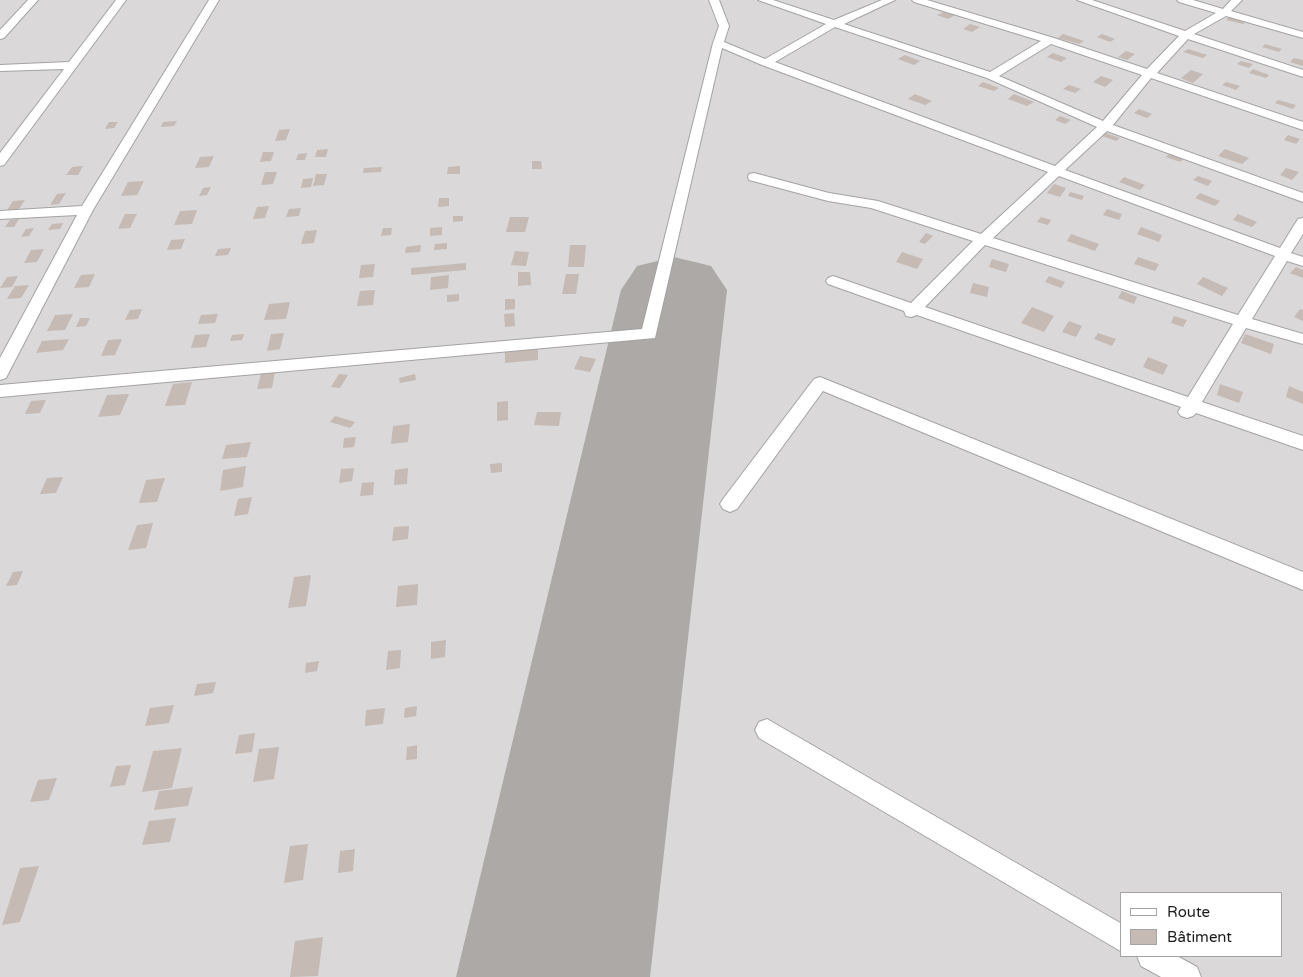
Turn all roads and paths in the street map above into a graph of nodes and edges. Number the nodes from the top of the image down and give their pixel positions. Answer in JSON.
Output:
{"nodes":[{"id":1,"x":33,"y":0,"type":"edge"},
{"id":2,"x":121,"y":0,"type":"edge"},
{"id":3,"x":214,"y":0,"type":"edge"},
{"id":4,"x":714,"y":0,"type":"edge"},
{"id":5,"x":763,"y":0,"type":"edge"},
{"id":6,"x":890,"y":0,"type":"edge"},
{"id":7,"x":917,"y":0,"type":"edge"},
{"id":8,"x":1082,"y":0,"type":"edge"},
{"id":9,"x":1182,"y":0,"type":"edge"},
{"id":10,"x":1237,"y":0,"type":"edge"},
{"id":11,"x":1226,"y":12,"type":"junction"},
{"id":12,"x":834,"y":24,"type":"junction"},
{"id":13,"x":1187,"y":34,"type":"junction"},
{"id":14,"x":1303,"y":35,"type":"edge"},
{"id":15,"x":0,"y":36,"type":"edge"},
{"id":16,"x":1050,"y":40,"type":"junction"},
{"id":17,"x":718,"y":42,"type":"junction"},
{"id":18,"x":766,"y":63,"type":"junction"},
{"id":19,"x":72,"y":65,"type":"junction"},
{"id":20,"x":0,"y":68,"type":"edge"},
{"id":21,"x":1149,"y":74,"type":"junction"},
{"id":22,"x":1303,"y":74,"type":"edge"},
{"id":23,"x":991,"y":76,"type":"junction"},
{"id":24,"x":1105,"y":126,"type":"junction"},
{"id":25,"x":1303,"y":126,"type":"edge"},
{"id":26,"x":0,"y":162,"type":"edge"},
{"id":27,"x":1057,"y":171,"type":"junction"},
{"id":28,"x":754,"y":177,"type":"dead end"},
{"id":29,"x":1303,"y":198,"type":"edge"},
{"id":30,"x":86,"y":210,"type":"junction"},
{"id":31,"x":0,"y":216,"type":"edge"},
{"id":32,"x":1303,"y":222,"type":"edge"},
{"id":33,"x":983,"y":239,"type":"junction"},
{"id":34,"x":1283,"y":254,"type":"junction"},
{"id":35,"x":1303,"y":262,"type":"edge"},
{"id":36,"x":833,"y":281,"type":"dead end"},
{"id":37,"x":913,"y":311,"type":"junction"},
{"id":38,"x":1243,"y":322,"type":"junction"},
{"id":39,"x":1303,"y":339,"type":"edge"},
{"id":40,"x":0,"y":374,"type":"edge"},
{"id":41,"x":0,"y":391,"type":"edge"},
{"id":42,"x":1190,"y":408,"type":"junction"},
{"id":43,"x":1303,"y":443,"type":"edge"},
{"id":44,"x":730,"y":504,"type":"dead end"},
{"id":45,"x":1303,"y":581,"type":"edge"},
{"id":46,"x":766,"y":730,"type":"dead end"},
{"id":47,"x":1120,"y":937,"type":"edge"},
{"id":48,"x":1153,"y":957,"type":"edge"},
{"id":49,"x":1187,"y":977,"type":"edge"}],
"edges":[{"from":1,"to":15,"type":"street"},
{"from":2,"to":19,"type":"street"},
{"from":3,"to":30,"type":"street"},
{"from":4,"to":17,"type":"street"},
{"from":5,"to":12,"type":"street"},
{"from":6,"to":12,"type":"street"},
{"from":7,"to":16,"type":"street"},
{"from":8,"to":13,"type":"street"},
{"from":9,"to":11,"type":"street"},
{"from":10,"to":11,"type":"street"},
{"from":11,"to":13,"type":"street"},
{"from":11,"to":14,"type":"street"},
{"from":12,"to":18,"type":"street"},
{"from":12,"to":23,"type":"street"},
{"from":13,"to":21,"type":"street"},
{"from":13,"to":22,"type":"street"},
{"from":16,"to":21,"type":"street"},
{"from":16,"to":23,"type":"street"},
{"from":17,"to":18,"type":"street"},
{"from":17,"to":41,"type":"street"},
{"from":18,"to":27,"type":"street"},
{"from":19,"to":20,"type":"street"},
{"from":19,"to":26,"type":"street"},
{"from":21,"to":24,"type":"street"},
{"from":21,"to":25,"type":"street"},
{"from":23,"to":24,"type":"street"},
{"from":24,"to":27,"type":"street"},
{"from":24,"to":29,"type":"street"},
{"from":27,"to":33,"type":"street"},
{"from":27,"to":34,"type":"street"},
{"from":28,"to":33,"type":"street"},
{"from":30,"to":31,"type":"street"},
{"from":30,"to":40,"type":"street"},
{"from":32,"to":34,"type":"street"},
{"from":33,"to":37,"type":"street"},
{"from":33,"to":38,"type":"street"},
{"from":34,"to":35,"type":"street"},
{"from":34,"to":38,"type":"street"},
{"from":36,"to":37,"type":"street"},
{"from":37,"to":42,"type":"street"},
{"from":38,"to":39,"type":"street"},
{"from":38,"to":42,"type":"street"},
{"from":42,"to":43,"type":"street"},
{"from":44,"to":45,"type":"street"},
{"from":46,"to":47,"type":"street"},
{"from":48,"to":49,"type":"street"}]}
